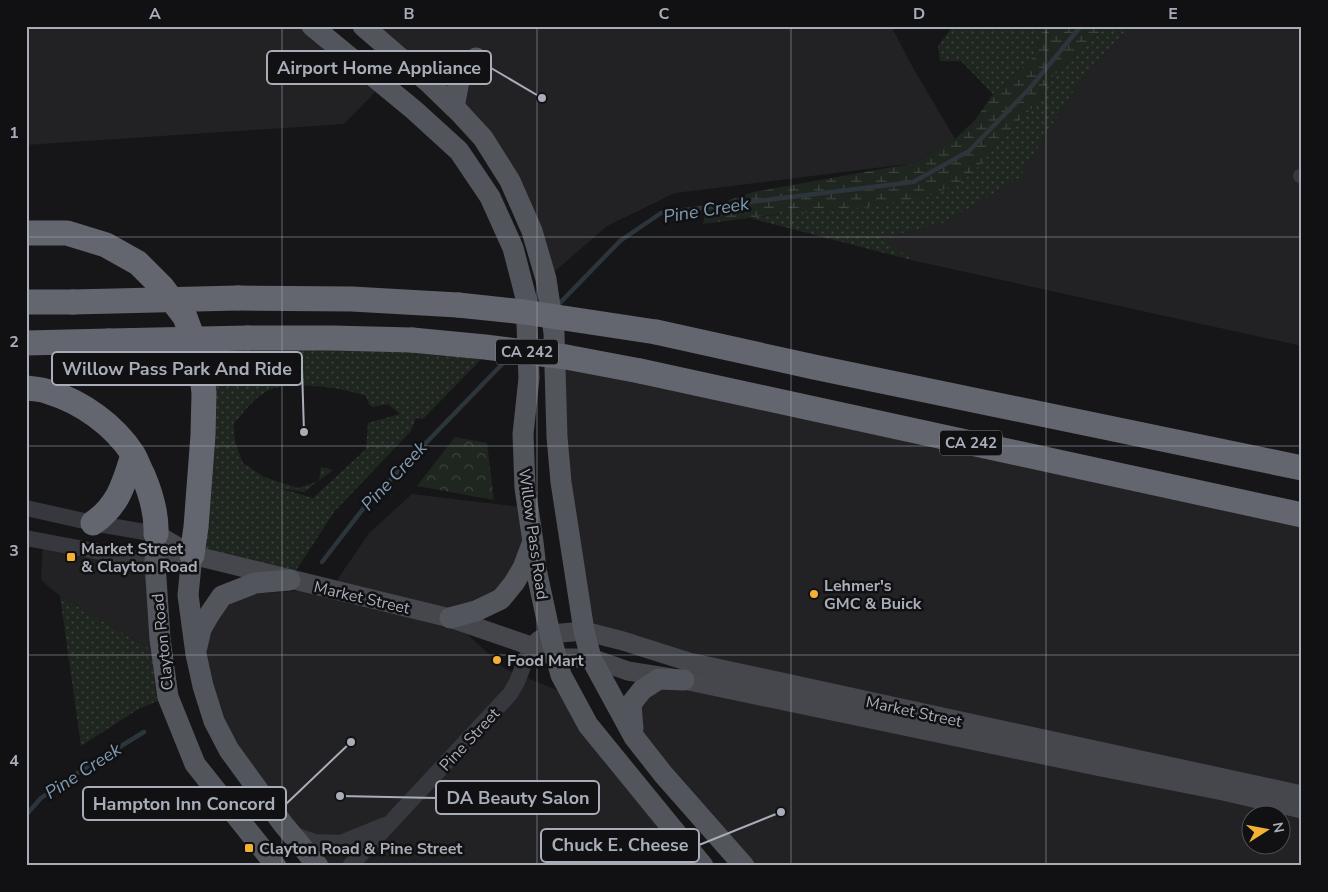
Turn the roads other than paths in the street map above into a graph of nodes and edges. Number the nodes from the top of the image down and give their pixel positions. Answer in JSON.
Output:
{"nodes":[{"id":1,"x":312,"y":26,"type":"edge"},
{"id":2,"x":363,"y":26,"type":"edge"},
{"id":3,"x":476,"y":58,"type":"dead end"},
{"id":4,"x":454,"y":107,"type":"junction"},
{"id":5,"x":26,"y":233,"type":"edge"},
{"id":6,"x":26,"y":302,"type":"edge"},
{"id":7,"x":26,"y":342,"type":"edge"},
{"id":8,"x":26,"y":388,"type":"edge"},
{"id":9,"x":133,"y":455,"type":"junction"},
{"id":10,"x":1302,"y":468,"type":"edge"},
{"id":11,"x":26,"y":508,"type":"edge"},
{"id":12,"x":1302,"y":515,"type":"edge"},
{"id":13,"x":93,"y":523,"type":"junction"},
{"id":14,"x":156,"y":534,"type":"junction"},
{"id":15,"x":26,"y":538,"type":"edge"},
{"id":16,"x":533,"y":542,"type":"junction"},
{"id":17,"x":192,"y":555,"type":"junction"},
{"id":18,"x":155,"y":563,"type":"junction"},
{"id":19,"x":290,"y":580,"type":"junction"},
{"id":20,"x":450,"y":618,"type":"junction"},
{"id":21,"x":584,"y":631,"type":"junction"},
{"id":22,"x":550,"y":634,"type":"junction"},
{"id":23,"x":531,"y":646,"type":"junction"},
{"id":24,"x":196,"y":654,"type":"junction"},
{"id":25,"x":556,"y":658,"type":"junction"},
{"id":26,"x":591,"y":658,"type":"junction"},
{"id":27,"x":684,"y":680,"type":"junction"},
{"id":28,"x":854,"y":698,"type":"junction"},
{"id":29,"x":784,"y":701,"type":"junction"},
{"id":30,"x":926,"y":730,"type":"junction"},
{"id":31,"x":634,"y":737,"type":"junction"},
{"id":32,"x":1302,"y":795,"type":"edge"},
{"id":33,"x":1302,"y":809,"type":"edge"},
{"id":34,"x":392,"y":822,"type":"junction"},
{"id":35,"x":292,"y":834,"type":"junction"},
{"id":36,"x":276,"y":866,"type":"edge"},
{"id":37,"x":318,"y":866,"type":"edge"},
{"id":38,"x":350,"y":866,"type":"edge"},
{"id":39,"x":703,"y":866,"type":"edge"},
{"id":40,"x":744,"y":866,"type":"edge"}],
"edges":[{"from":1,"to":16,"type":"main road","name":"Willow Pass Road"},
{"from":2,"to":4,"type":"main road"},
{"from":3,"to":4,"type":"main road"},
{"from":4,"to":21,"type":"main road"},
{"from":5,"to":17,"type":"highway"},
{"from":6,"to":10,"type":"highway","number":"CA 242","bridge":true},
{"from":7,"to":12,"type":"highway","number":"CA 242","bridge":true},
{"from":8,"to":9,"type":"highway"},
{"from":9,"to":13,"type":"highway"},
{"from":9,"to":14,"type":"highway"},
{"from":11,"to":13,"type":"street","name":"Market Street"},
{"from":13,"to":14,"type":"street","name":"Market Street"},
{"from":14,"to":17,"type":"main road","name":"Market Street"},
{"from":14,"to":18,"type":"main road","name":"Clayton Road"},
{"from":15,"to":18,"type":"street","name":"Market Street"},
{"from":16,"to":20,"type":"main road"},
{"from":16,"to":22,"type":"main road","name":"Willow Pass Road"},
{"from":17,"to":18,"type":"main road","name":"Market Street"},
{"from":17,"to":19,"type":"main road","name":"Market Street"},
{"from":17,"to":24,"type":"main road","name":"Clayton Road"},
{"from":18,"to":36,"type":"main road","name":"Clayton Road"},
{"from":19,"to":20,"type":"main road","name":"Market Street"},
{"from":19,"to":24,"type":"main road"},
{"from":20,"to":23,"type":"main road","name":"Market Street"},
{"from":21,"to":22,"type":"main road","name":"Market Street"},
{"from":21,"to":26,"type":"main road"},
{"from":21,"to":28,"type":"main road","name":"Market Street"},
{"from":22,"to":23,"type":"main road","name":"Market Street"},
{"from":22,"to":25,"type":"main road","name":"Willow Pass Road"},
{"from":23,"to":25,"type":"main road","name":"Market Street"},
{"from":23,"to":34,"type":"street","name":"Pine Street"},
{"from":24,"to":35,"type":"main road","name":"Clayton Road"},
{"from":25,"to":26,"type":"main road","name":"Market Street"},
{"from":25,"to":39,"type":"main road","name":"Willow Pass Road"},
{"from":26,"to":27,"type":"main road","name":"Market Street"},
{"from":26,"to":31,"type":"main road"},
{"from":27,"to":29,"type":"main road","name":"Market Street"},
{"from":27,"to":31,"type":"main road"},
{"from":28,"to":29,"type":"main road"},
{"from":28,"to":30,"type":"main road"},
{"from":28,"to":32,"type":"main road","name":"Market Street"},
{"from":29,"to":30,"type":"main road","name":"Market Street"},
{"from":30,"to":33,"type":"main road","name":"Market Street"},
{"from":31,"to":40,"type":"main road"},
{"from":34,"to":35,"type":"street"},
{"from":34,"to":38,"type":"street","name":"Pine Street"},
{"from":35,"to":37,"type":"main road","name":"Clayton Road"}]}
